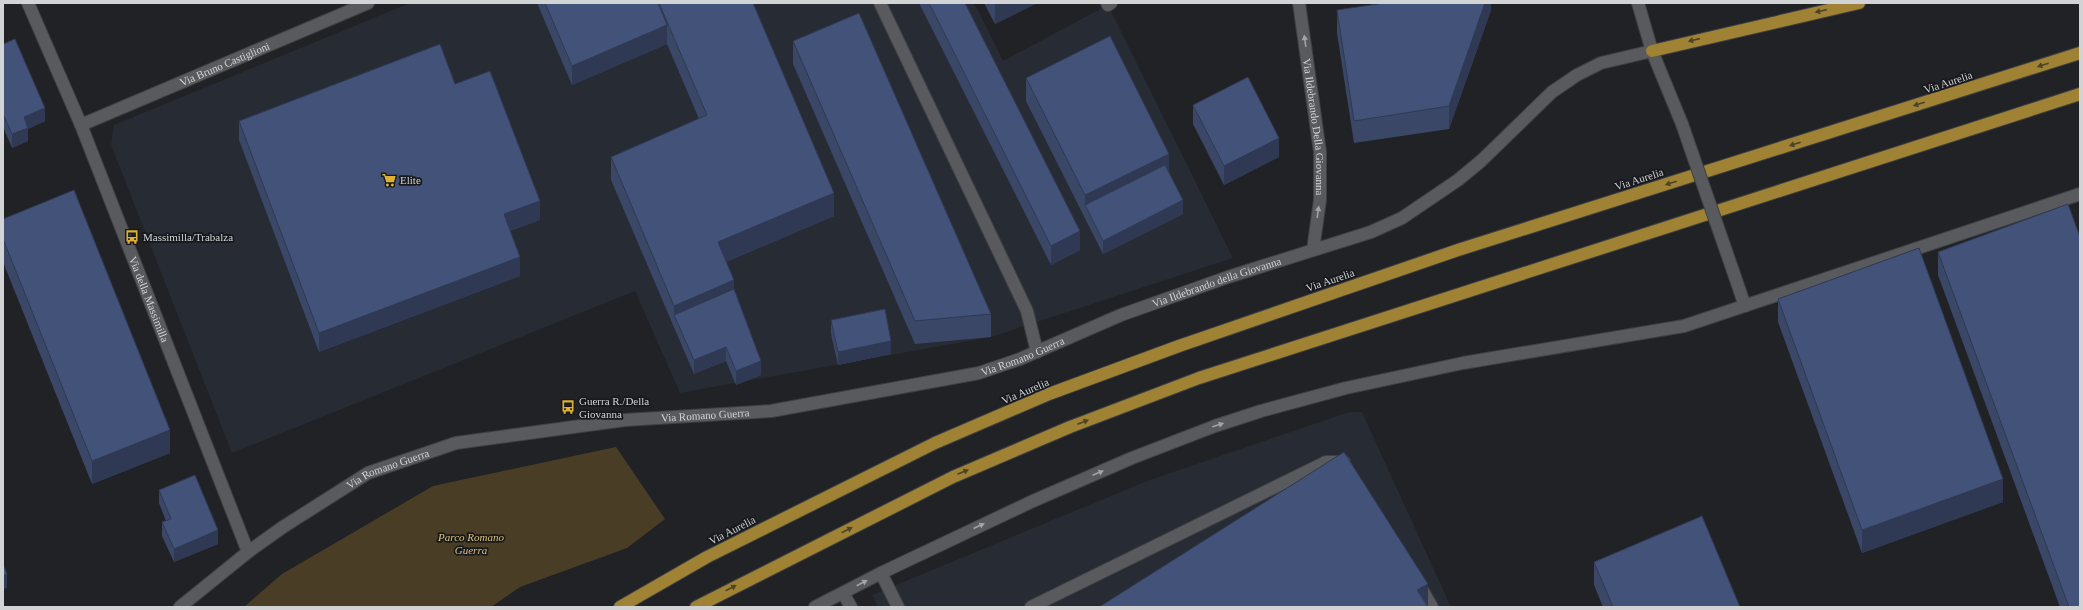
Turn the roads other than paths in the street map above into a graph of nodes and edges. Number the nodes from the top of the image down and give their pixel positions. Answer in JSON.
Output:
{"nodes":[{"id":1,"x":28,"y":3,"type":"edge"},
{"id":2,"x":368,"y":3,"type":"edge"},
{"id":3,"x":880,"y":3,"type":"edge"},
{"id":4,"x":1107,"y":3,"type":"edge"},
{"id":5,"x":1111,"y":3,"type":"edge"},
{"id":6,"x":1299,"y":3,"type":"edge"},
{"id":7,"x":1638,"y":3,"type":"edge"},
{"id":8,"x":1859,"y":3,"type":"edge"},
{"id":9,"x":1652,"y":51,"type":"junction"},
{"id":10,"x":2080,"y":53,"type":"edge"},
{"id":11,"x":2080,"y":94,"type":"edge"},
{"id":12,"x":81,"y":126,"type":"junction"},
{"id":13,"x":2080,"y":194,"type":"edge"},
{"id":14,"x":1313,"y":250,"type":"junction"},
{"id":15,"x":1745,"y":306,"type":"junction"},
{"id":16,"x":1121,"y":315,"type":"joint"},
{"id":17,"x":1037,"y":352,"type":"junction"},
{"id":18,"x":1355,"y":468,"type":"edge"},
{"id":19,"x":248,"y":552,"type":"junction"},
{"id":20,"x":1413,"y":572,"type":"edge"},
{"id":21,"x":880,"y":573,"type":"junction"},
{"id":22,"x":843,"y":593,"type":"junction"},
{"id":23,"x":180,"y":607,"type":"edge"},
{"id":24,"x":620,"y":607,"type":"edge"},
{"id":25,"x":696,"y":607,"type":"edge"},
{"id":26,"x":815,"y":607,"type":"edge"},
{"id":27,"x":851,"y":607,"type":"edge"},
{"id":28,"x":898,"y":607,"type":"edge"},
{"id":29,"x":1031,"y":607,"type":"edge"},
{"id":30,"x":1432,"y":607,"type":"edge"}],
"edges":[{"from":1,"to":12,"type":"street","name":"Via della Massimilla"},
{"from":2,"to":12,"type":"street","name":"Via Bruno Castiglioni"},
{"from":3,"to":17,"type":"street"},
{"from":4,"to":5,"type":"street"},
{"from":14,"to":6,"type":"street","name":"Via Ildebrando Della Giovanna","one_way":true},
{"from":7,"to":9,"type":"street"},
{"from":8,"to":9,"type":"highway","one_way":true},
{"from":9,"to":14,"type":"street"},
{"from":9,"to":15,"type":"street","bridge":true},
{"from":10,"to":24,"type":"highway","name":"Via Aurelia","one_way":true},
{"from":25,"to":11,"type":"highway","one_way":true},
{"from":12,"to":19,"type":"street","name":"Via della Massimilla"},
{"from":13,"to":15,"type":"street"},
{"from":14,"to":16,"type":"street","name":"Via Ildebrando della Giovanna"},
{"from":21,"to":15,"type":"street","one_way":true},
{"from":16,"to":17,"type":"street","name":"Via Romano Guerra"},
{"from":17,"to":19,"type":"street","name":"Via Romano Guerra"},
{"from":18,"to":29,"type":"street"},
{"from":19,"to":23,"type":"street","name":"Via Romano Guerra"},
{"from":20,"to":30,"type":"street"},
{"from":22,"to":21,"type":"street","one_way":true},
{"from":21,"to":28,"type":"street"},
{"from":22,"to":26,"type":"street"},
{"from":22,"to":27,"type":"street"}]}
